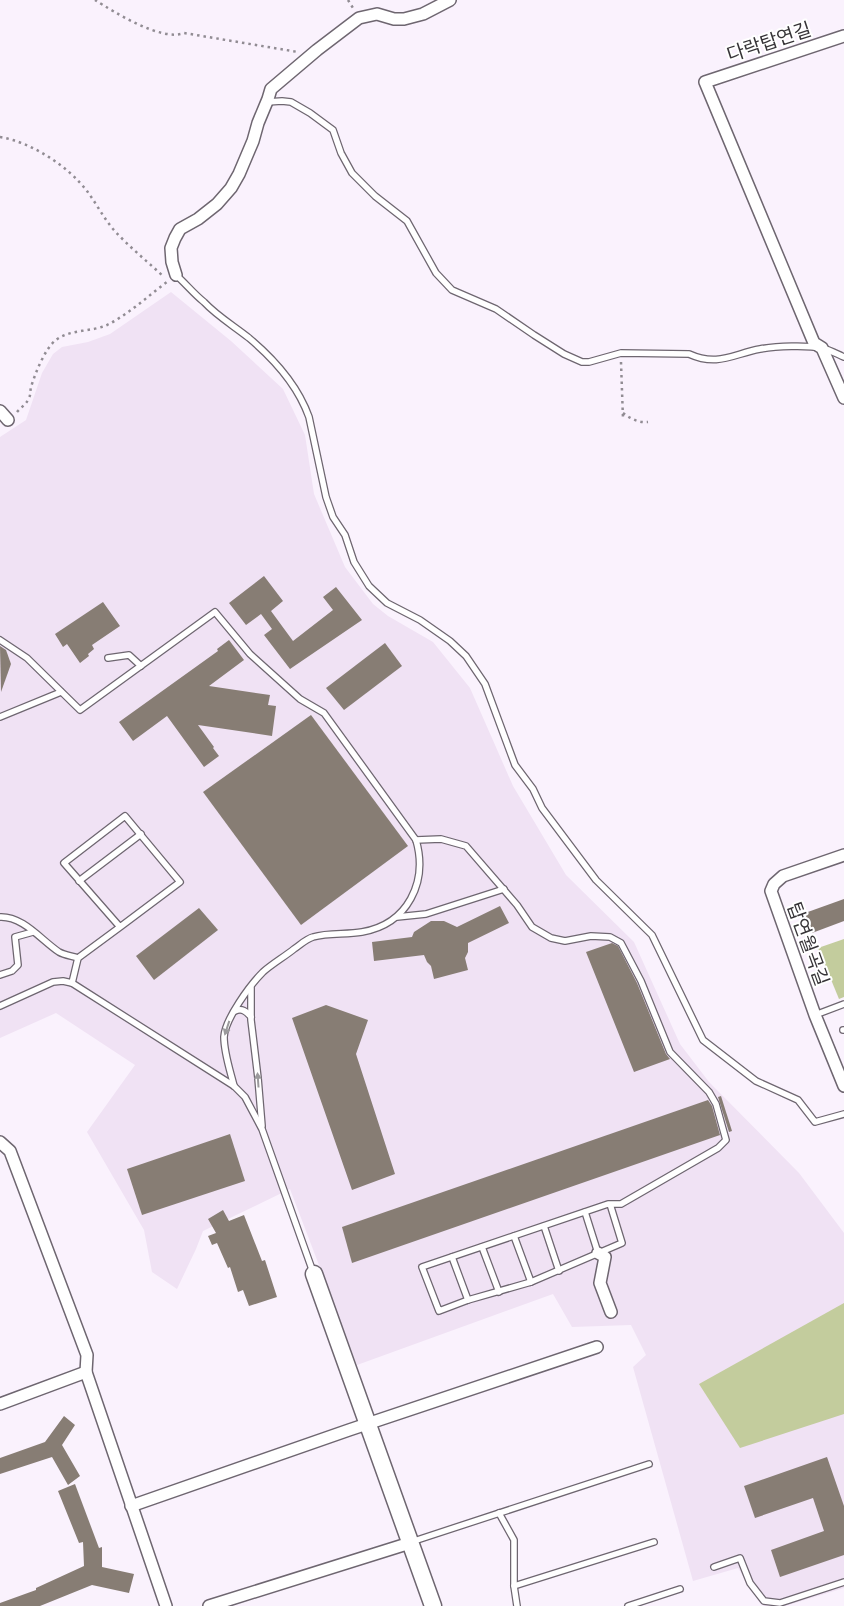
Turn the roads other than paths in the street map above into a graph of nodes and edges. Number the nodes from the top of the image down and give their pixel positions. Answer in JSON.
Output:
{"nodes":[{"id":1,"x":450,"y":0,"type":"edge"},
{"id":2,"x":844,"y":36,"type":"edge"},
{"id":3,"x":267,"y":102,"type":"junction"},
{"id":4,"x":176,"y":276,"type":"joint"},
{"id":5,"x":822,"y":348,"type":"junction"},
{"id":6,"x":844,"y":357,"type":"edge"},
{"id":7,"x":844,"y":398,"type":"edge"},
{"id":8,"x":0,"y":640,"type":"edge"},
{"id":9,"x":108,"y":658,"type":"dead end"},
{"id":10,"x":141,"y":666,"type":"junction"},
{"id":11,"x":61,"y":692,"type":"junction"},
{"id":12,"x":0,"y":716,"type":"edge"},
{"id":13,"x":141,"y":834,"type":"junction"},
{"id":14,"x":416,"y":840,"type":"junction"},
{"id":15,"x":844,"y":855,"type":"edge"},
{"id":16,"x":79,"y":881,"type":"junction"},
{"id":17,"x":504,"y":889,"type":"junction"},
{"id":18,"x":0,"y":917,"type":"edge"},
{"id":19,"x":397,"y":917,"type":"junction"},
{"id":20,"x":120,"y":927,"type":"junction"},
{"id":21,"x":33,"y":932,"type":"junction"},
{"id":22,"x":78,"y":958,"type":"junction"},
{"id":23,"x":0,"y":975,"type":"edge"},
{"id":24,"x":72,"y":983,"type":"junction"},
{"id":25,"x":251,"y":986,"type":"junction"},
{"id":26,"x":844,"y":1004,"type":"edge"},
{"id":27,"x":0,"y":1006,"type":"edge"},
{"id":28,"x":235,"y":1011,"type":"junction"},
{"id":29,"x":815,"y":1015,"type":"junction"},
{"id":30,"x":251,"y":1017,"type":"junction"},
{"id":31,"x":234,"y":1086,"type":"junction"},
{"id":32,"x":844,"y":1086,"type":"edge"},
{"id":33,"x":844,"y":1114,"type":"edge"},
{"id":34,"x":262,"y":1129,"type":"junction"},
{"id":35,"x":0,"y":1142,"type":"edge"},
{"id":36,"x":610,"y":1204,"type":"junction"},
{"id":37,"x":585,"y":1212,"type":"junction"},
{"id":38,"x":544,"y":1226,"type":"junction"},
{"id":39,"x":514,"y":1236,"type":"junction"},
{"id":40,"x":482,"y":1247,"type":"junction"},
{"id":41,"x":598,"y":1253,"type":"junction"},
{"id":42,"x":452,"y":1257,"type":"junction"},
{"id":43,"x":559,"y":1271,"type":"junction"},
{"id":44,"x":314,"y":1274,"type":"joint"},
{"id":45,"x":531,"y":1282,"type":"junction"},
{"id":46,"x":499,"y":1292,"type":"junction"},
{"id":47,"x":468,"y":1300,"type":"junction"},
{"id":48,"x":611,"y":1312,"type":"dead end"},
{"id":49,"x":597,"y":1347,"type":"dead end"},
{"id":50,"x":86,"y":1372,"type":"junction"},
{"id":51,"x":0,"y":1404,"type":"edge"},
{"id":52,"x":368,"y":1424,"type":"junction"},
{"id":53,"x":649,"y":1464,"type":"dead end"},
{"id":54,"x":131,"y":1506,"type":"junction"},
{"id":55,"x":499,"y":1513,"type":"junction"},
{"id":56,"x":654,"y":1542,"type":"dead end"},
{"id":57,"x":410,"y":1543,"type":"junction"},
{"id":58,"x":714,"y":1567,"type":"dead end"},
{"id":59,"x":844,"y":1582,"type":"edge"},
{"id":60,"x":514,"y":1586,"type":"junction"},
{"id":61,"x":680,"y":1589,"type":"dead end"},
{"id":62,"x":166,"y":1606,"type":"edge"},
{"id":63,"x":209,"y":1606,"type":"edge"},
{"id":64,"x":433,"y":1606,"type":"edge"},
{"id":65,"x":517,"y":1606,"type":"edge"},
{"id":66,"x":628,"y":1606,"type":"edge"}],
"edges":[{"from":1,"to":3,"type":"street"},
{"from":2,"to":5,"type":"street","name":"다락탑연길"},
{"from":3,"to":4,"type":"street"},
{"from":3,"to":5,"type":"lane"},
{"from":4,"to":33,"type":"lane"},
{"from":5,"to":6,"type":"lane"},
{"from":5,"to":7,"type":"street"},
{"from":8,"to":11,"type":"lane"},
{"from":9,"to":10,"type":"lane"},
{"from":10,"to":11,"type":"lane"},
{"from":10,"to":14,"type":"lane"},
{"from":11,"to":12,"type":"lane"},
{"from":13,"to":16,"type":"lane"},
{"from":13,"to":16,"type":"lane"},
{"from":13,"to":20,"type":"lane"},
{"from":14,"to":17,"type":"lane"},
{"from":14,"to":19,"type":"lane"},
{"from":15,"to":29,"type":"street","name":"탑연월곡길"},
{"from":16,"to":20,"type":"lane"},
{"from":17,"to":19,"type":"lane"},
{"from":17,"to":36,"type":"lane"},
{"from":18,"to":21,"type":"lane"},
{"from":19,"to":25,"type":"lane"},
{"from":20,"to":22,"type":"lane"},
{"from":21,"to":22,"type":"lane"},
{"from":21,"to":23,"type":"lane"},
{"from":22,"to":24,"type":"lane"},
{"from":24,"to":27,"type":"lane"},
{"from":24,"to":31,"type":"lane"},
{"from":25,"to":28,"type":"lane"},
{"from":25,"to":30,"type":"lane"},
{"from":26,"to":29,"type":"lane"},
{"from":28,"to":30,"type":"lane"},
{"from":28,"to":31,"type":"lane","one_way":true},
{"from":29,"to":32,"type":"street","name":"탑연월곡길"},
{"from":34,"to":30,"type":"lane","one_way":true},
{"from":31,"to":34,"type":"lane"},
{"from":34,"to":44,"type":"lane"},
{"from":35,"to":50,"type":"street"},
{"from":36,"to":37,"type":"lane"},
{"from":36,"to":41,"type":"lane"},
{"from":37,"to":38,"type":"lane"},
{"from":37,"to":41,"type":"lane"},
{"from":38,"to":39,"type":"lane"},
{"from":38,"to":43,"type":"lane"},
{"from":39,"to":40,"type":"lane"},
{"from":39,"to":45,"type":"lane"},
{"from":40,"to":42,"type":"lane"},
{"from":40,"to":46,"type":"lane"},
{"from":41,"to":43,"type":"lane"},
{"from":41,"to":48,"type":"street"},
{"from":42,"to":47,"type":"lane"},
{"from":42,"to":47,"type":"lane"},
{"from":43,"to":45,"type":"lane"},
{"from":44,"to":52,"type":"street"},
{"from":45,"to":46,"type":"lane"},
{"from":46,"to":47,"type":"lane"},
{"from":49,"to":52,"type":"street"},
{"from":50,"to":51,"type":"street"},
{"from":50,"to":54,"type":"street"},
{"from":52,"to":54,"type":"street"},
{"from":52,"to":57,"type":"street"},
{"from":53,"to":55,"type":"lane"},
{"from":54,"to":62,"type":"street"},
{"from":55,"to":57,"type":"lane"},
{"from":55,"to":60,"type":"lane"},
{"from":56,"to":60,"type":"lane"},
{"from":57,"to":63,"type":"street"},
{"from":57,"to":64,"type":"street"},
{"from":58,"to":59,"type":"lane"},
{"from":60,"to":65,"type":"lane"},
{"from":61,"to":66,"type":"lane"}]}
